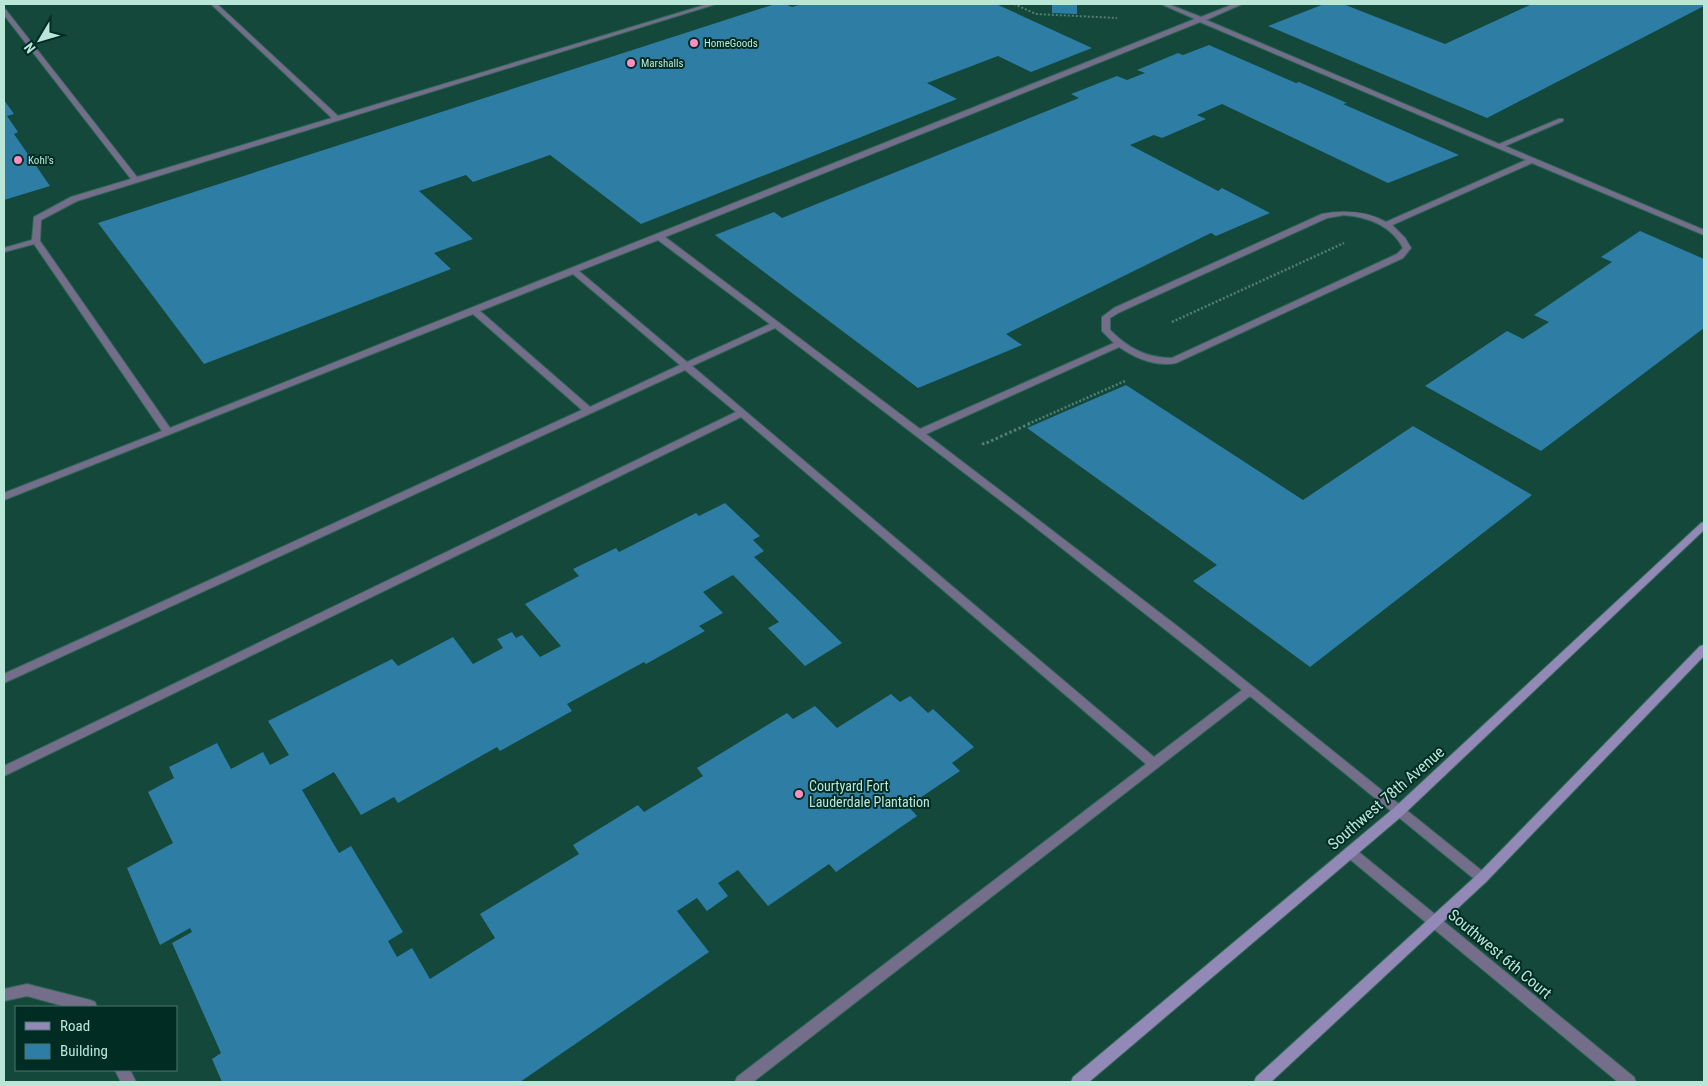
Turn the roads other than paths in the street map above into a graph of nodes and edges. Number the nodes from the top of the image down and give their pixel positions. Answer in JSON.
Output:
{"nodes":[{"id":1,"x":214,"y":4,"type":"edge"},
{"id":2,"x":713,"y":4,"type":"edge"},
{"id":3,"x":1164,"y":4,"type":"edge"},
{"id":4,"x":1239,"y":4,"type":"edge"},
{"id":5,"x":4,"y":12,"type":"edge"},
{"id":6,"x":1200,"y":19,"type":"junction"},
{"id":7,"x":337,"y":119,"type":"junction"},
{"id":8,"x":1562,"y":120,"type":"dead end"},
{"id":9,"x":1500,"y":146,"type":"junction"},
{"id":10,"x":1532,"y":160,"type":"junction"},
{"id":11,"x":135,"y":180,"type":"junction"},
{"id":12,"x":1385,"y":225,"type":"junction"},
{"id":13,"x":1704,"y":233,"type":"edge"},
{"id":14,"x":659,"y":237,"type":"junction"},
{"id":15,"x":36,"y":241,"type":"junction"},
{"id":16,"x":4,"y":250,"type":"edge"},
{"id":17,"x":574,"y":271,"type":"junction"},
{"id":18,"x":474,"y":310,"type":"junction"},
{"id":19,"x":775,"y":324,"type":"junction"},
{"id":20,"x":1118,"y":344,"type":"junction"},
{"id":21,"x":685,"y":366,"type":"junction"},
{"id":22,"x":588,"y":410,"type":"junction"},
{"id":23,"x":742,"y":413,"type":"junction"},
{"id":24,"x":168,"y":432,"type":"junction"},
{"id":25,"x":919,"y":433,"type":"junction"},
{"id":26,"x":4,"y":497,"type":"edge"},
{"id":27,"x":1704,"y":525,"type":"edge"},
{"id":28,"x":1704,"y":649,"type":"edge"},
{"id":29,"x":4,"y":679,"type":"edge"},
{"id":30,"x":1250,"y":690,"type":"junction"},
{"id":31,"x":1154,"y":764,"type":"junction"},
{"id":32,"x":4,"y":771,"type":"edge"},
{"id":33,"x":1398,"y":812,"type":"junction"},
{"id":34,"x":1350,"y":852,"type":"junction"},
{"id":35,"x":1482,"y":878,"type":"junction"},
{"id":36,"x":1434,"y":922,"type":"junction"},
{"id":37,"x":4,"y":994,"type":"edge"},
{"id":38,"x":86,"y":1006,"type":"edge"},
{"id":39,"x":123,"y":1071,"type":"edge"},
{"id":40,"x":129,"y":1082,"type":"edge"},
{"id":41,"x":742,"y":1082,"type":"edge"},
{"id":42,"x":1078,"y":1082,"type":"edge"},
{"id":43,"x":1261,"y":1082,"type":"edge"},
{"id":44,"x":1629,"y":1082,"type":"edge"}],
"edges":[{"from":1,"to":7,"type":"street"},
{"from":2,"to":7,"type":"street"},
{"from":3,"to":6,"type":"street"},
{"from":4,"to":6,"type":"street"},
{"from":5,"to":11,"type":"street"},
{"from":6,"to":9,"type":"street"},
{"from":6,"to":14,"type":"street"},
{"from":7,"to":11,"type":"street"},
{"from":8,"to":9,"type":"street"},
{"from":9,"to":10,"type":"street"},
{"from":10,"to":12,"type":"street"},
{"from":10,"to":13,"type":"street"},
{"from":11,"to":15,"type":"street"},
{"from":12,"to":20,"type":"street"},
{"from":12,"to":20,"type":"street"},
{"from":14,"to":17,"type":"street"},
{"from":14,"to":19,"type":"street"},
{"from":15,"to":16,"type":"street"},
{"from":15,"to":24,"type":"street"},
{"from":17,"to":18,"type":"street"},
{"from":17,"to":21,"type":"street"},
{"from":18,"to":22,"type":"street"},
{"from":18,"to":24,"type":"street"},
{"from":19,"to":21,"type":"street"},
{"from":19,"to":25,"type":"street"},
{"from":20,"to":25,"type":"street"},
{"from":21,"to":22,"type":"street"},
{"from":21,"to":23,"type":"street"},
{"from":22,"to":29,"type":"street"},
{"from":23,"to":31,"type":"street"},
{"from":23,"to":32,"type":"street"},
{"from":24,"to":26,"type":"street"},
{"from":25,"to":30,"type":"street"},
{"from":27,"to":33,"type":"street","name":"Southwest 78th Avenue"},
{"from":28,"to":35,"type":"street"},
{"from":30,"to":31,"type":"street"},
{"from":30,"to":33,"type":"street"},
{"from":31,"to":41,"type":"street"},
{"from":33,"to":34,"type":"street","name":"Southwest 78th Avenue"},
{"from":33,"to":35,"type":"street"},
{"from":34,"to":36,"type":"street","name":"Southwest 6th Court"},
{"from":34,"to":42,"type":"street","name":"Southwest 78th Avenue"},
{"from":35,"to":36,"type":"street"},
{"from":36,"to":43,"type":"street"},
{"from":36,"to":44,"type":"street","name":"Southwest 6th Court"},
{"from":37,"to":38,"type":"street"},
{"from":39,"to":40,"type":"street"}]}
